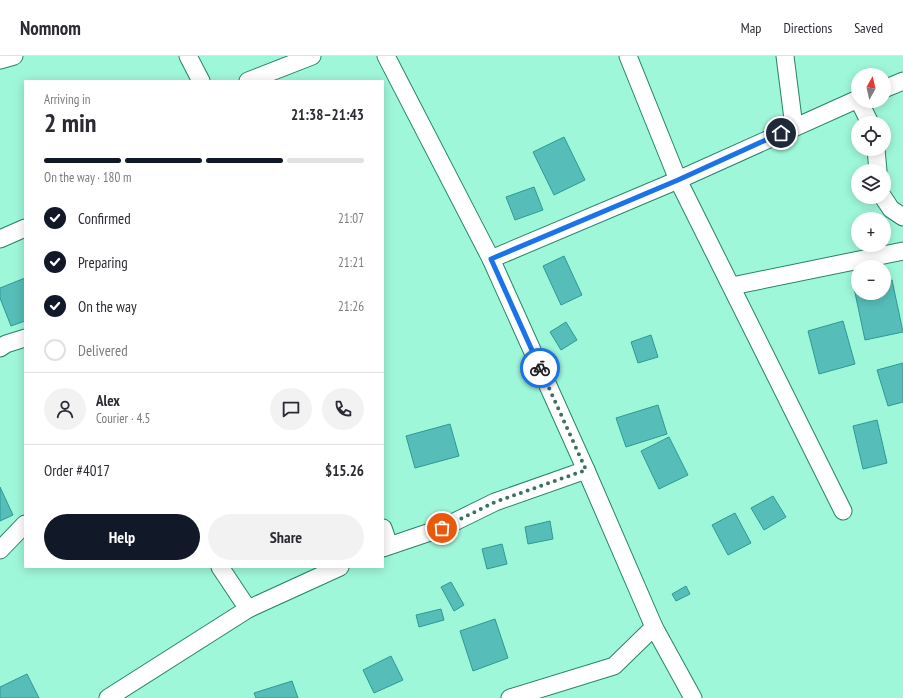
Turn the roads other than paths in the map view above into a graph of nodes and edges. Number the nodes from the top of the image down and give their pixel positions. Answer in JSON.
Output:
{"nodes":[{"id":1,"x":14,"y":56,"type":"edge"},
{"id":2,"x":188,"y":56,"type":"edge"},
{"id":3,"x":312,"y":56,"type":"edge"},
{"id":4,"x":386,"y":56,"type":"edge"},
{"id":5,"x":628,"y":56,"type":"edge"},
{"id":6,"x":786,"y":56,"type":"edge"},
{"id":7,"x":0,"y":60,"type":"edge"},
{"id":8,"x":200,"y":80,"type":"edge"},
{"id":9,"x":251,"y":80,"type":"edge"},
{"id":10,"x":903,"y":81,"type":"edge"},
{"id":11,"x":891,"y":86,"type":"edge"},
{"id":12,"x":851,"y":103,"type":"edge"},
{"id":13,"x":794,"y":127,"type":"junction"},
{"id":14,"x":678,"y":180,"type":"junction"},
{"id":15,"x":888,"y":204,"type":"edge"},
{"id":16,"x":903,"y":217,"type":"edge"},
{"id":17,"x":24,"y":228,"type":"edge"},
{"id":18,"x":0,"y":239,"type":"edge"},
{"id":19,"x":903,"y":251,"type":"edge"},
{"id":20,"x":491,"y":259,"type":"junction"},
{"id":21,"x":732,"y":286,"type":"junction"},
{"id":22,"x":24,"y":338,"type":"edge"},
{"id":23,"x":0,"y":348,"type":"edge"},
{"id":24,"x":586,"y":470,"type":"junction"},
{"id":25,"x":843,"y":512,"type":"dead end"},
{"id":26,"x":24,"y":525,"type":"edge"},
{"id":27,"x":384,"y":534,"type":"edge"},
{"id":28,"x":386,"y":546,"type":"edge"},
{"id":29,"x":0,"y":550,"type":"edge"},
{"id":30,"x":221,"y":568,"type":"edge"},
{"id":31,"x":338,"y":568,"type":"edge"},
{"id":32,"x":248,"y":609,"type":"junction"},
{"id":33,"x":654,"y":627,"type":"junction"},
{"id":34,"x":108,"y":698,"type":"edge"},
{"id":35,"x":510,"y":698,"type":"edge"},
{"id":36,"x":693,"y":698,"type":"edge"}],
"edges":[{"from":1,"to":7,"type":"street"},
{"from":2,"to":8,"type":"street"},
{"from":3,"to":9,"type":"street"},
{"from":4,"to":20,"type":"street"},
{"from":5,"to":14,"type":"street"},
{"from":6,"to":13,"type":"street"},
{"from":10,"to":11,"type":"street"},
{"from":12,"to":13,"type":"street"},
{"from":13,"to":14,"type":"street"},
{"from":14,"to":20,"type":"street"},
{"from":14,"to":21,"type":"street"},
{"from":15,"to":16,"type":"street"},
{"from":17,"to":18,"type":"street"},
{"from":19,"to":21,"type":"street"},
{"from":20,"to":24,"type":"street"},
{"from":21,"to":25,"type":"street"},
{"from":22,"to":23,"type":"street"},
{"from":24,"to":28,"type":"street"},
{"from":24,"to":33,"type":"street"},
{"from":26,"to":29,"type":"street"},
{"from":27,"to":28,"type":"street"},
{"from":30,"to":32,"type":"street"},
{"from":31,"to":32,"type":"street"},
{"from":32,"to":34,"type":"street"},
{"from":33,"to":35,"type":"street"},
{"from":33,"to":36,"type":"street"}]}
